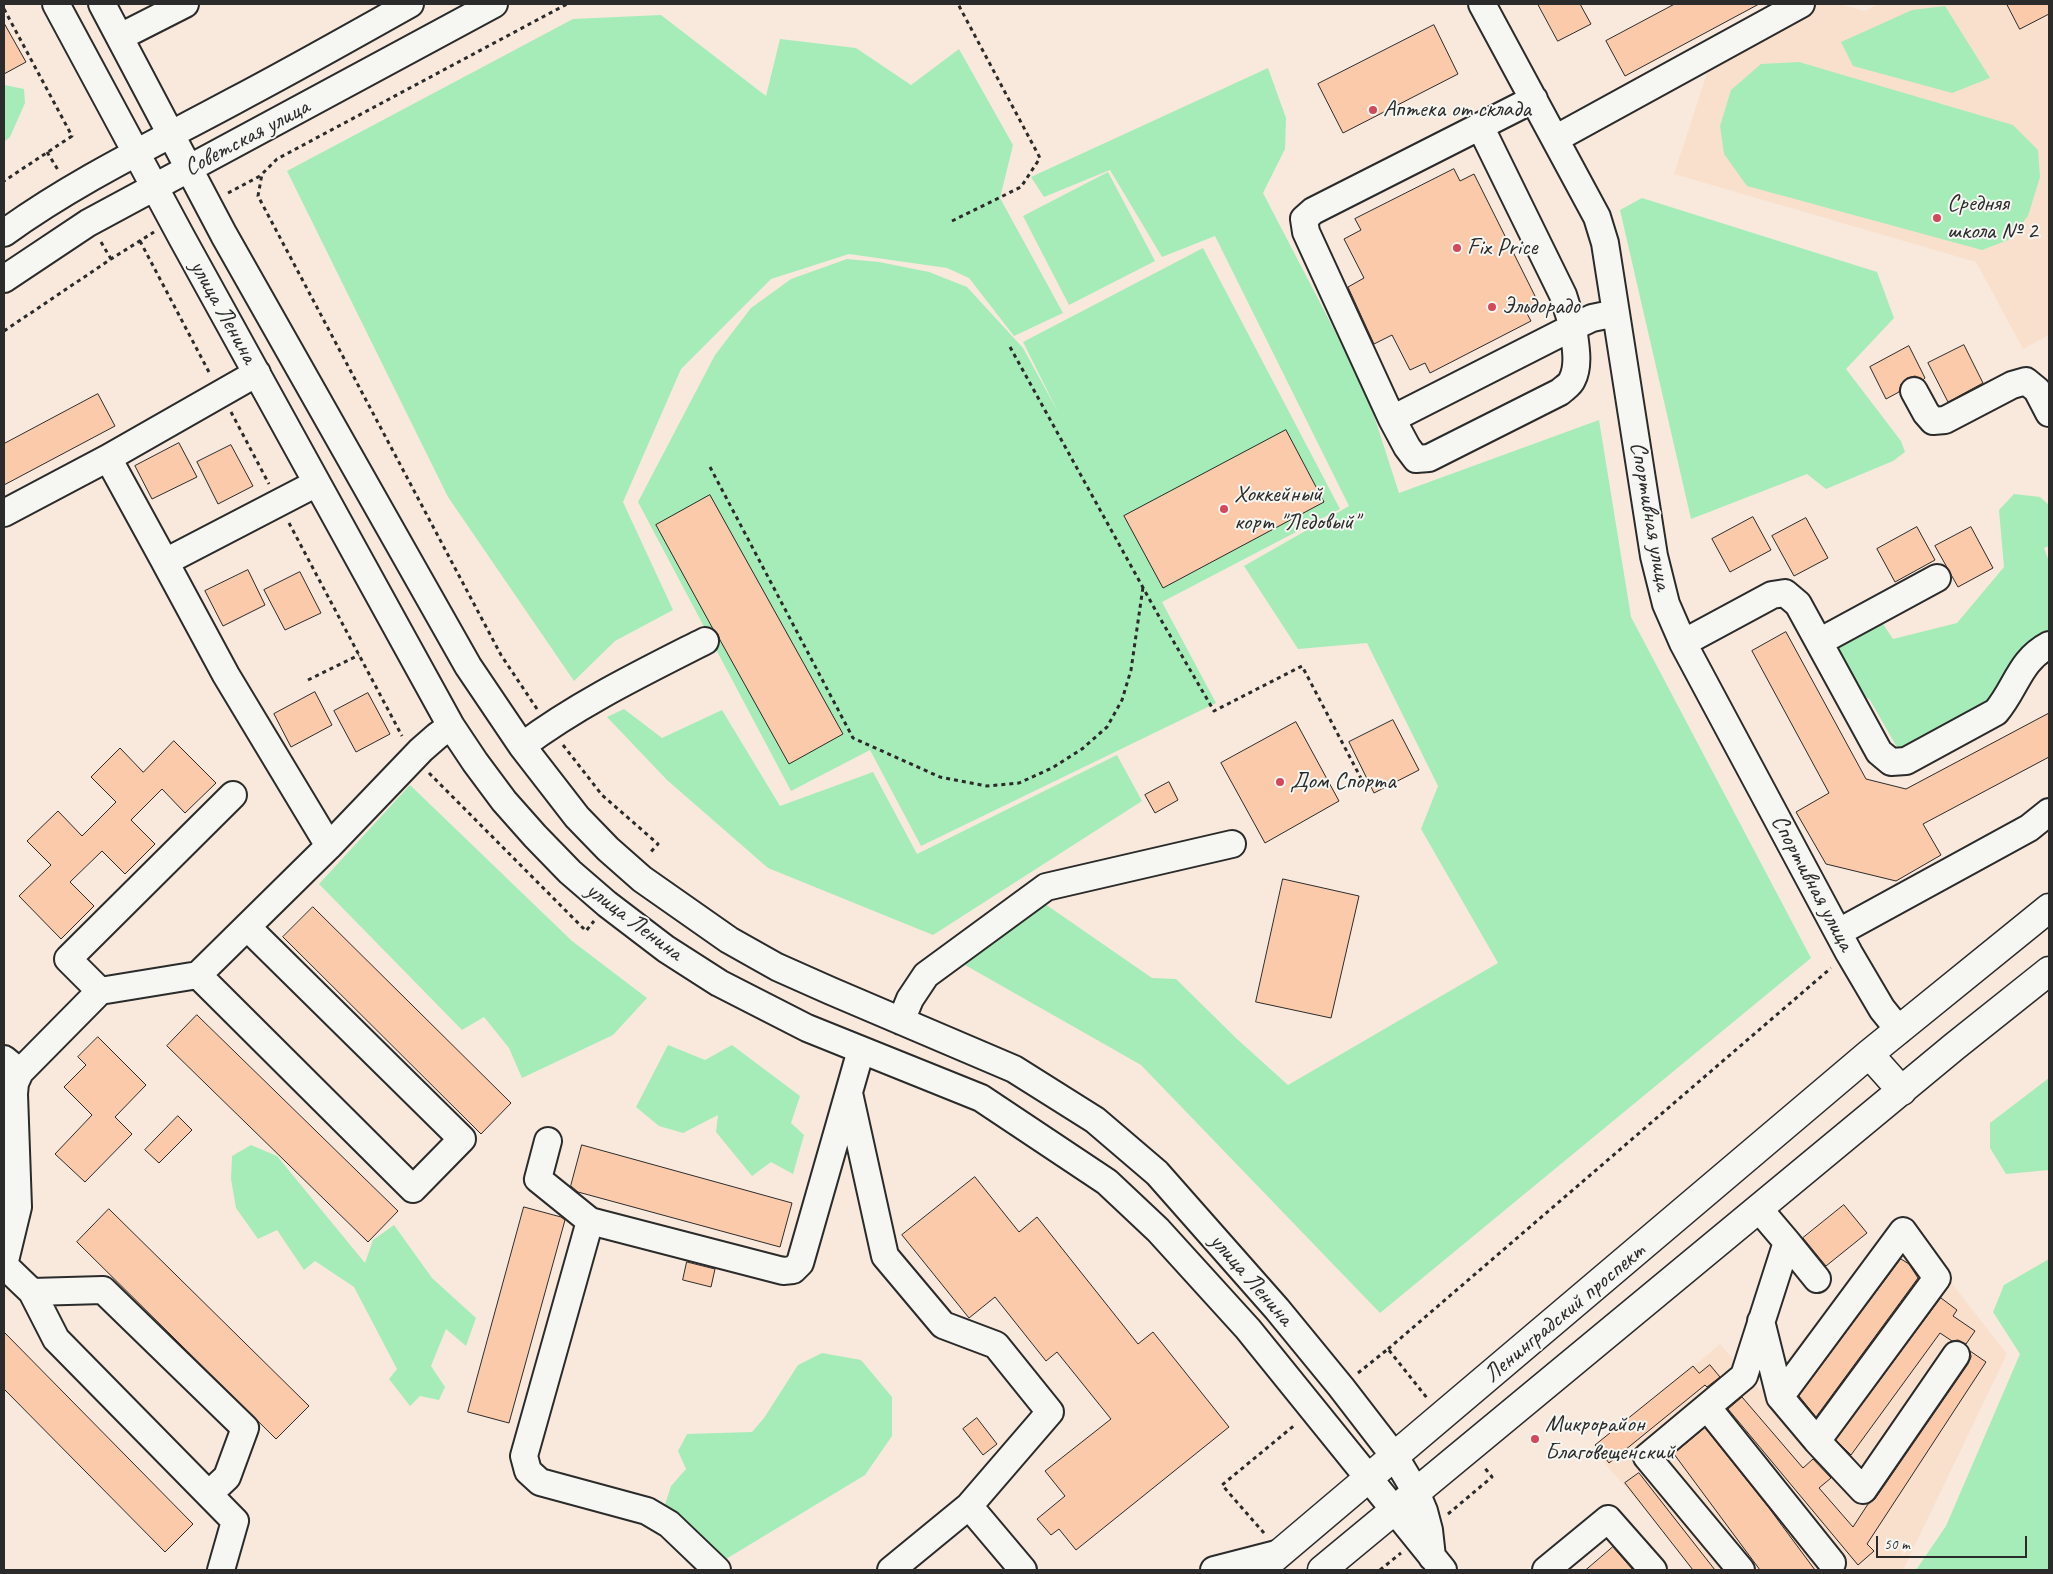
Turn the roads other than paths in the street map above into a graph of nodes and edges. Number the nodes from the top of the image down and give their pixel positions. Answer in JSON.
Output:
{"nodes":[{"id":1,"x":56,"y":4,"type":"edge"},
{"id":2,"x":102,"y":4,"type":"edge"},
{"id":3,"x":185,"y":4,"type":"edge"},
{"id":4,"x":410,"y":4,"type":"edge"},
{"id":5,"x":494,"y":4,"type":"edge"},
{"id":6,"x":1482,"y":4,"type":"edge"},
{"id":7,"x":1801,"y":4,"type":"edge"},
{"id":8,"x":120,"y":37,"type":"junction"},
{"id":9,"x":1534,"y":99,"type":"junction"},
{"id":10,"x":1480,"y":126,"type":"junction"},
{"id":11,"x":172,"y":134,"type":"junction"},
{"id":12,"x":1555,"y":139,"type":"junction"},
{"id":13,"x":137,"y":153,"type":"junction"},
{"id":14,"x":190,"y":168,"type":"junction"},
{"id":15,"x":155,"y":187,"type":"junction"},
{"id":16,"x":4,"y":233,"type":"edge"},
{"id":17,"x":4,"y":279,"type":"edge"},
{"id":18,"x":1616,"y":313,"type":"junction"},
{"id":19,"x":1573,"y":326,"type":"junction"},
{"id":20,"x":257,"y":373,"type":"junction"},
{"id":21,"x":1914,"y":391,"type":"dead end"},
{"id":22,"x":2049,"y":413,"type":"edge"},
{"id":23,"x":1392,"y":418,"type":"junction"},
{"id":24,"x":108,"y":458,"type":"junction"},
{"id":25,"x":317,"y":483,"type":"junction"},
{"id":26,"x":4,"y":513,"type":"edge"},
{"id":27,"x":165,"y":562,"type":"junction"},
{"id":28,"x":1937,"y":578,"type":"dead end"},
{"id":29,"x":430,"y":599,"type":"junction"},
{"id":30,"x":391,"y":619,"type":"junction"},
{"id":31,"x":705,"y":641,"type":"dead end"},
{"id":32,"x":1819,"y":642,"type":"junction"},
{"id":33,"x":1683,"y":643,"type":"junction"},
{"id":34,"x":2049,"y":645,"type":"edge"},
{"id":35,"x":452,"y":726,"type":"junction"},
{"id":36,"x":522,"y":746,"type":"junction"},
{"id":37,"x":233,"y":795,"type":"dead end"},
{"id":38,"x":2049,"y":812,"type":"edge"},
{"id":39,"x":1232,"y":844,"type":"dead end"},
{"id":40,"x":328,"y":846,"type":"junction"},
{"id":41,"x":2049,"y":908,"type":"edge"},
{"id":42,"x":247,"y":927,"type":"junction"},
{"id":43,"x":1844,"y":943,"type":"junction"},
{"id":44,"x":2049,"y":971,"type":"edge"},
{"id":45,"x":198,"y":975,"type":"junction"},
{"id":46,"x":100,"y":991,"type":"junction"},
{"id":47,"x":901,"y":1021,"type":"junction"},
{"id":48,"x":1899,"y":1030,"type":"junction"},
{"id":49,"x":861,"y":1050,"type":"junction"},
{"id":50,"x":1869,"y":1054,"type":"junction"},
{"id":51,"x":997,"y":1062,"type":"junction"},
{"id":52,"x":12,"y":1066,"type":"edge"},
{"id":53,"x":849,"y":1090,"type":"junction"},
{"id":54,"x":1902,"y":1091,"type":"junction"},
{"id":55,"x":981,"y":1098,"type":"junction"},
{"id":56,"x":548,"y":1140,"type":"dead end"},
{"id":57,"x":1759,"y":1209,"type":"junction"},
{"id":58,"x":590,"y":1221,"type":"junction"},
{"id":59,"x":1787,"y":1242,"type":"junction"},
{"id":60,"x":4,"y":1265,"type":"edge"},
{"id":61,"x":1817,"y":1279,"type":"dead end"},
{"id":62,"x":32,"y":1292,"type":"junction"},
{"id":63,"x":1761,"y":1320,"type":"junction"},
{"id":64,"x":1956,"y":1355,"type":"dead end"},
{"id":65,"x":1780,"y":1397,"type":"junction"},
{"id":66,"x":1707,"y":1407,"type":"junction"},
{"id":67,"x":1817,"y":1441,"type":"junction"},
{"id":68,"x":1395,"y":1457,"type":"junction"},
{"id":69,"x":1368,"y":1479,"type":"junction"},
{"id":70,"x":1416,"y":1492,"type":"junction"},
{"id":71,"x":209,"y":1494,"type":"junction"},
{"id":72,"x":968,"y":1506,"type":"junction"},
{"id":73,"x":1393,"y":1510,"type":"junction"},
{"id":74,"x":1270,"y":1562,"type":"edge"},
{"id":75,"x":1832,"y":1563,"type":"dead end"},
{"id":76,"x":1438,"y":1564,"type":"edge"},
{"id":77,"x":221,"y":1570,"type":"edge"},
{"id":78,"x":717,"y":1570,"type":"edge"},
{"id":79,"x":891,"y":1570,"type":"edge"},
{"id":80,"x":1023,"y":1570,"type":"edge"},
{"id":81,"x":1214,"y":1570,"type":"edge"},
{"id":82,"x":1322,"y":1570,"type":"edge"},
{"id":83,"x":1546,"y":1570,"type":"edge"},
{"id":84,"x":1653,"y":1570,"type":"edge"},
{"id":85,"x":1741,"y":1570,"type":"edge"}],
"edges":[{"from":1,"to":13,"type":"street","name":"улица Ленина"},
{"from":2,"to":8,"type":"street","name":"улица Ленина"},
{"from":3,"to":8,"type":"street"},
{"from":4,"to":11,"type":"street","name":"Советская улица"},
{"from":5,"to":14,"type":"street","name":"Советская улица"},
{"from":6,"to":9,"type":"street","name":"Спортивная улица"},
{"from":7,"to":12,"type":"street"},
{"from":8,"to":11,"type":"street","name":"улица Ленина"},
{"from":9,"to":10,"type":"street"},
{"from":9,"to":12,"type":"street","name":"Спортивная улица"},
{"from":10,"to":19,"type":"street"},
{"from":10,"to":23,"type":"street"},
{"from":11,"to":13,"type":"street","name":"Советская улица"},
{"from":11,"to":14,"type":"street","name":"улица Ленина"},
{"from":12,"to":18,"type":"street","name":"Спортивная улица"},
{"from":13,"to":15,"type":"street","name":"улица Ленина"},
{"from":13,"to":16,"type":"street","name":"Советская улица"},
{"from":14,"to":15,"type":"street","name":"Советская улица"},
{"from":14,"to":29,"type":"street","name":"улица Ленина"},
{"from":15,"to":17,"type":"street","name":"Советская улица"},
{"from":15,"to":20,"type":"street","name":"улица Ленина"},
{"from":18,"to":19,"type":"street"},
{"from":18,"to":33,"type":"street","name":"Спортивная улица"},
{"from":19,"to":23,"type":"street"},
{"from":19,"to":23,"type":"street"},
{"from":20,"to":24,"type":"street"},
{"from":20,"to":25,"type":"street","name":"улица Ленина"},
{"from":21,"to":22,"type":"street"},
{"from":24,"to":26,"type":"street"},
{"from":24,"to":27,"type":"street"},
{"from":25,"to":27,"type":"street"},
{"from":25,"to":30,"type":"street","name":"улица Ленина"},
{"from":27,"to":40,"type":"street"},
{"from":28,"to":32,"type":"street"},
{"from":29,"to":30,"type":"street"},
{"from":29,"to":36,"type":"street","name":"улица Ленина"},
{"from":30,"to":35,"type":"street","name":"улица Ленина"},
{"from":31,"to":36,"type":"street"},
{"from":32,"to":33,"type":"street"},
{"from":32,"to":34,"type":"street"},
{"from":33,"to":43,"type":"street","name":"Спортивная улица"},
{"from":35,"to":40,"type":"street"},
{"from":35,"to":49,"type":"street","name":"улица Ленина"},
{"from":36,"to":47,"type":"street","name":"улица Ленина"},
{"from":37,"to":46,"type":"street"},
{"from":38,"to":43,"type":"street"},
{"from":39,"to":47,"type":"street"},
{"from":40,"to":42,"type":"street"},
{"from":41,"to":48,"type":"main road","name":"Ленинградский проспект"},
{"from":42,"to":45,"type":"street"},
{"from":42,"to":45,"type":"street"},
{"from":43,"to":48,"type":"street","name":"Спортивная улица"},
{"from":44,"to":54,"type":"main road","name":"Ленинградский проспект"},
{"from":45,"to":46,"type":"street"},
{"from":46,"to":52,"type":"street"},
{"from":47,"to":51,"type":"street","name":"улица Ленина"},
{"from":48,"to":50,"type":"main road","name":"Ленинградский проспект"},
{"from":49,"to":53,"type":"street"},
{"from":49,"to":55,"type":"street","name":"улица Ленина"},
{"from":50,"to":54,"type":"main road"},
{"from":50,"to":68,"type":"main road","name":"Ленинградский проспект"},
{"from":51,"to":55,"type":"street"},
{"from":51,"to":68,"type":"street","name":"улица Ленина"},
{"from":52,"to":60,"type":"street"},
{"from":53,"to":58,"type":"street"},
{"from":53,"to":72,"type":"street"},
{"from":54,"to":57,"type":"main road","name":"Ленинградский проспект"},
{"from":55,"to":69,"type":"street","name":"улица Ленина"},
{"from":56,"to":58,"type":"street"},
{"from":57,"to":59,"type":"street"},
{"from":57,"to":70,"type":"main road","name":"Ленинградский проспект"},
{"from":58,"to":78,"type":"street"},
{"from":59,"to":61,"type":"street"},
{"from":59,"to":63,"type":"street"},
{"from":60,"to":62,"type":"street"},
{"from":62,"to":71,"type":"street"},
{"from":62,"to":71,"type":"street"},
{"from":63,"to":65,"type":"street"},
{"from":63,"to":66,"type":"street"},
{"from":64,"to":67,"type":"street"},
{"from":65,"to":67,"type":"street"},
{"from":65,"to":67,"type":"street"},
{"from":66,"to":75,"type":"street"},
{"from":66,"to":85,"type":"street"},
{"from":68,"to":69,"type":"main road","name":"Ленинградский проспект"},
{"from":68,"to":70,"type":"street","name":"улица Ленина"},
{"from":69,"to":73,"type":"street","name":"улица Ленина"},
{"from":69,"to":74,"type":"main road","name":"Ленинградский проспект"},
{"from":70,"to":73,"type":"main road","name":"Ленинградский проспект"},
{"from":70,"to":76,"type":"street","name":"улица Ленина"},
{"from":71,"to":77,"type":"street"},
{"from":72,"to":79,"type":"street"},
{"from":72,"to":80,"type":"street"},
{"from":73,"to":76,"type":"street","name":"улица Ленина"},
{"from":73,"to":82,"type":"main road","name":"Ленинградский проспект"},
{"from":74,"to":81,"type":"street"},
{"from":83,"to":84,"type":"street"}]}
